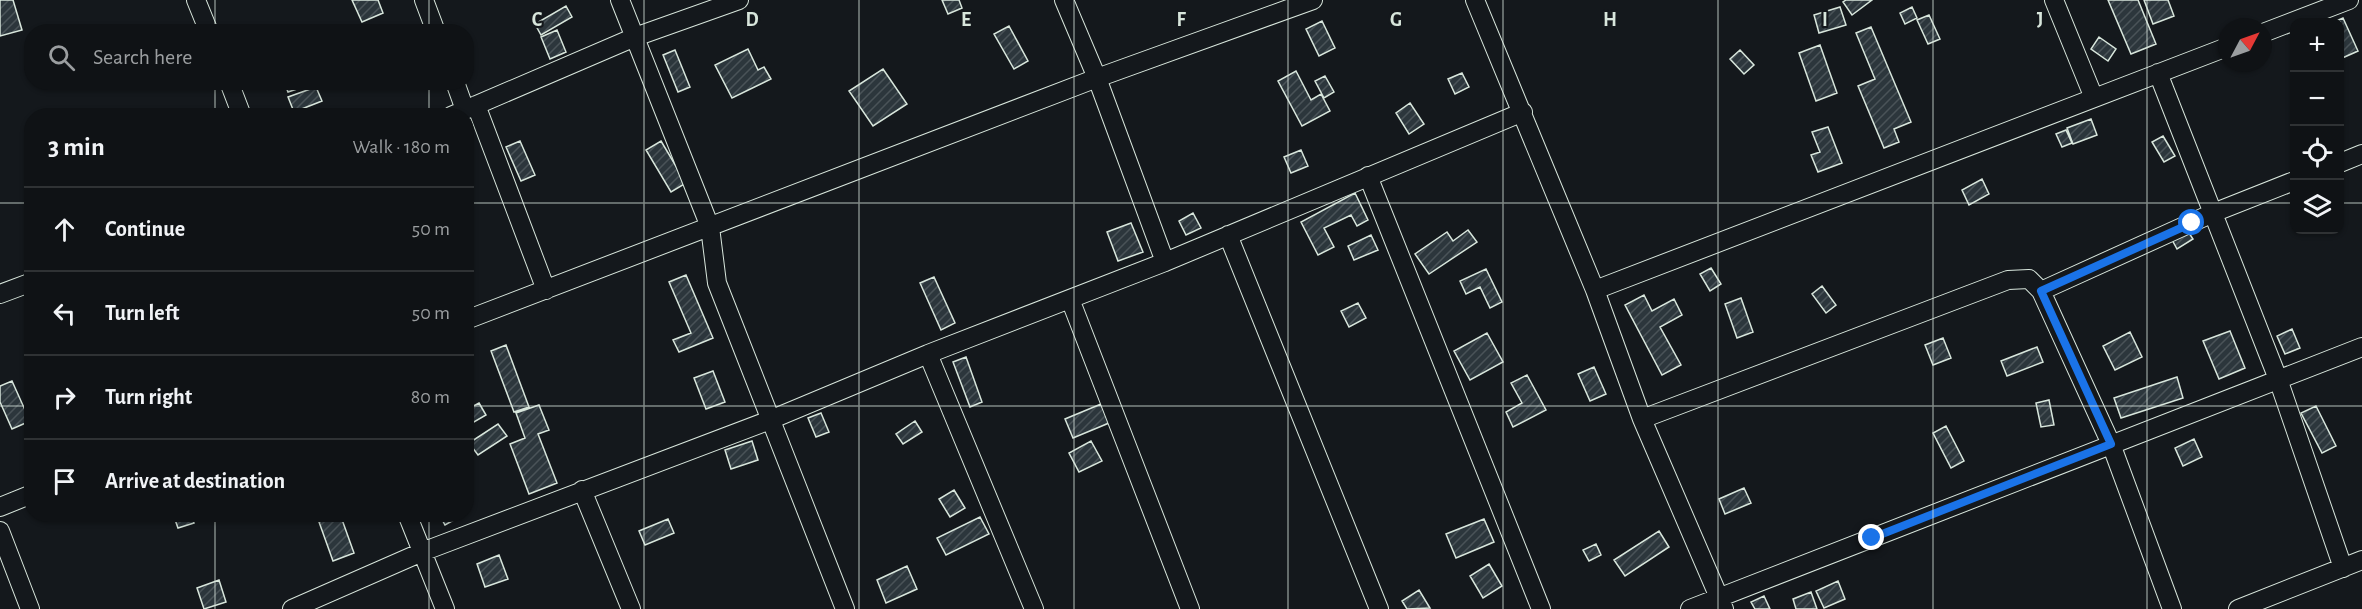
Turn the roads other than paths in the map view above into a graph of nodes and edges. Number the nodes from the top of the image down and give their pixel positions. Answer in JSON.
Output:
{"nodes":[{"id":1,"x":196,"y":0,"type":"edge"},
{"id":2,"x":424,"y":0,"type":"edge"},
{"id":3,"x":620,"y":0,"type":"edge"},
{"id":4,"x":739,"y":0,"type":"edge"},
{"id":5,"x":1064,"y":0,"type":"edge"},
{"id":6,"x":1312,"y":0,"type":"edge"},
{"id":7,"x":1475,"y":0,"type":"edge"},
{"id":8,"x":2054,"y":0,"type":"edge"},
{"id":9,"x":2349,"y":0,"type":"edge"},
{"id":10,"x":206,"y":24,"type":"edge"},
{"id":11,"x":433,"y":24,"type":"edge"},
{"id":12,"x":2272,"y":30,"type":"edge"},
{"id":13,"x":635,"y":38,"type":"junction"},
{"id":14,"x":2218,"y":50,"type":"edge"},
{"id":15,"x":2158,"y":73,"type":"junction"},
{"id":16,"x":1097,"y":78,"type":"junction"},
{"id":17,"x":232,"y":90,"type":"edge"},
{"id":18,"x":458,"y":90,"type":"edge"},
{"id":19,"x":2094,"y":98,"type":"junction"},
{"id":20,"x":239,"y":108,"type":"edge"},
{"id":21,"x":463,"y":108,"type":"edge"},
{"id":22,"x":469,"y":108,"type":"edge"},
{"id":23,"x":1523,"y":112,"type":"junction"},
{"id":24,"x":474,"y":132,"type":"edge"},
{"id":25,"x":2362,"y":154,"type":"edge"},
{"id":26,"x":2344,"y":161,"type":"edge"},
{"id":27,"x":1368,"y":176,"type":"junction"},
{"id":28,"x":2290,"y":183,"type":"edge"},
{"id":29,"x":2213,"y":213,"type":"junction"},
{"id":30,"x":710,"y":227,"type":"junction"},
{"id":31,"x":1228,"y":235,"type":"junction"},
{"id":32,"x":1165,"y":262,"type":"junction"},
{"id":33,"x":24,"y":285,"type":"edge"},
{"id":34,"x":546,"y":290,"type":"junction"},
{"id":35,"x":1595,"y":290,"type":"junction"},
{"id":36,"x":2041,"y":291,"type":"junction"},
{"id":37,"x":0,"y":294,"type":"edge"},
{"id":38,"x":1070,"y":299,"type":"junction"},
{"id":39,"x":474,"y":317,"type":"edge"},
{"id":40,"x":2362,"y":347,"type":"edge"},
{"id":41,"x":928,"y":354,"type":"junction"},
{"id":42,"x":2278,"y":379,"type":"junction"},
{"id":43,"x":1642,"y":419,"type":"junction"},
{"id":44,"x":770,"y":420,"type":"junction"},
{"id":45,"x":2111,"y":444,"type":"junction"},
{"id":46,"x":582,"y":490,"type":"junction"},
{"id":47,"x":24,"y":497,"type":"edge"},
{"id":48,"x":0,"y":507,"type":"edge"},
{"id":49,"x":410,"y":522,"type":"edge"},
{"id":50,"x":0,"y":531,"type":"edge"},
{"id":51,"x":422,"y":552,"type":"junction"},
{"id":52,"x":2362,"y":560,"type":"edge"},
{"id":53,"x":2343,"y":568,"type":"junction"},
{"id":54,"x":1722,"y":603,"type":"edge"},
{"id":55,"x":30,"y":609,"type":"edge"},
{"id":56,"x":292,"y":609,"type":"edge"},
{"id":57,"x":445,"y":609,"type":"edge"},
{"id":58,"x":631,"y":609,"type":"edge"},
{"id":59,"x":845,"y":609,"type":"edge"},
{"id":60,"x":1034,"y":609,"type":"edge"},
{"id":61,"x":1190,"y":609,"type":"edge"},
{"id":62,"x":1379,"y":609,"type":"edge"},
{"id":63,"x":1541,"y":609,"type":"edge"},
{"id":64,"x":1690,"y":609,"type":"edge"},
{"id":65,"x":2172,"y":609,"type":"edge"},
{"id":66,"x":2238,"y":609,"type":"edge"}],
"edges":[{"from":1,"to":10,"type":"street"},
{"from":2,"to":11,"type":"street"},
{"from":3,"to":13,"type":"street"},
{"from":4,"to":13,"type":"street"},
{"from":5,"to":16,"type":"street"},
{"from":6,"to":16,"type":"street"},
{"from":7,"to":23,"type":"street"},
{"from":8,"to":19,"type":"street"},
{"from":9,"to":12,"type":"street"},
{"from":13,"to":22,"type":"street"},
{"from":13,"to":30,"type":"street"},
{"from":14,"to":15,"type":"street"},
{"from":15,"to":19,"type":"street"},
{"from":15,"to":29,"type":"street"},
{"from":16,"to":30,"type":"street"},
{"from":16,"to":32,"type":"street"},
{"from":17,"to":20,"type":"street"},
{"from":18,"to":21,"type":"street"},
{"from":19,"to":35,"type":"street"},
{"from":23,"to":27,"type":"street"},
{"from":23,"to":35,"type":"street"},
{"from":24,"to":34,"type":"street"},
{"from":25,"to":26,"type":"street"},
{"from":27,"to":31,"type":"street"},
{"from":27,"to":63,"type":"street"},
{"from":28,"to":29,"type":"street"},
{"from":29,"to":36,"type":"street"},
{"from":29,"to":42,"type":"street"},
{"from":30,"to":34,"type":"street"},
{"from":30,"to":44,"type":"street"},
{"from":31,"to":32,"type":"street"},
{"from":31,"to":62,"type":"street"},
{"from":32,"to":38,"type":"street"},
{"from":33,"to":37,"type":"street"},
{"from":34,"to":39,"type":"street"},
{"from":35,"to":43,"type":"street"},
{"from":36,"to":43,"type":"street"},
{"from":36,"to":45,"type":"street"},
{"from":38,"to":41,"type":"street"},
{"from":38,"to":61,"type":"street"},
{"from":40,"to":42,"type":"street"},
{"from":41,"to":44,"type":"street"},
{"from":41,"to":60,"type":"street"},
{"from":42,"to":45,"type":"street"},
{"from":42,"to":53,"type":"street"},
{"from":43,"to":54,"type":"street"},
{"from":44,"to":46,"type":"street"},
{"from":44,"to":59,"type":"street"},
{"from":45,"to":54,"type":"street"},
{"from":45,"to":65,"type":"street"},
{"from":46,"to":51,"type":"street"},
{"from":46,"to":58,"type":"street"},
{"from":47,"to":48,"type":"street"},
{"from":49,"to":51,"type":"street"},
{"from":50,"to":55,"type":"street"},
{"from":51,"to":56,"type":"street"},
{"from":51,"to":57,"type":"street"},
{"from":52,"to":53,"type":"street"},
{"from":53,"to":66,"type":"street"},
{"from":54,"to":64,"type":"street"}]}
